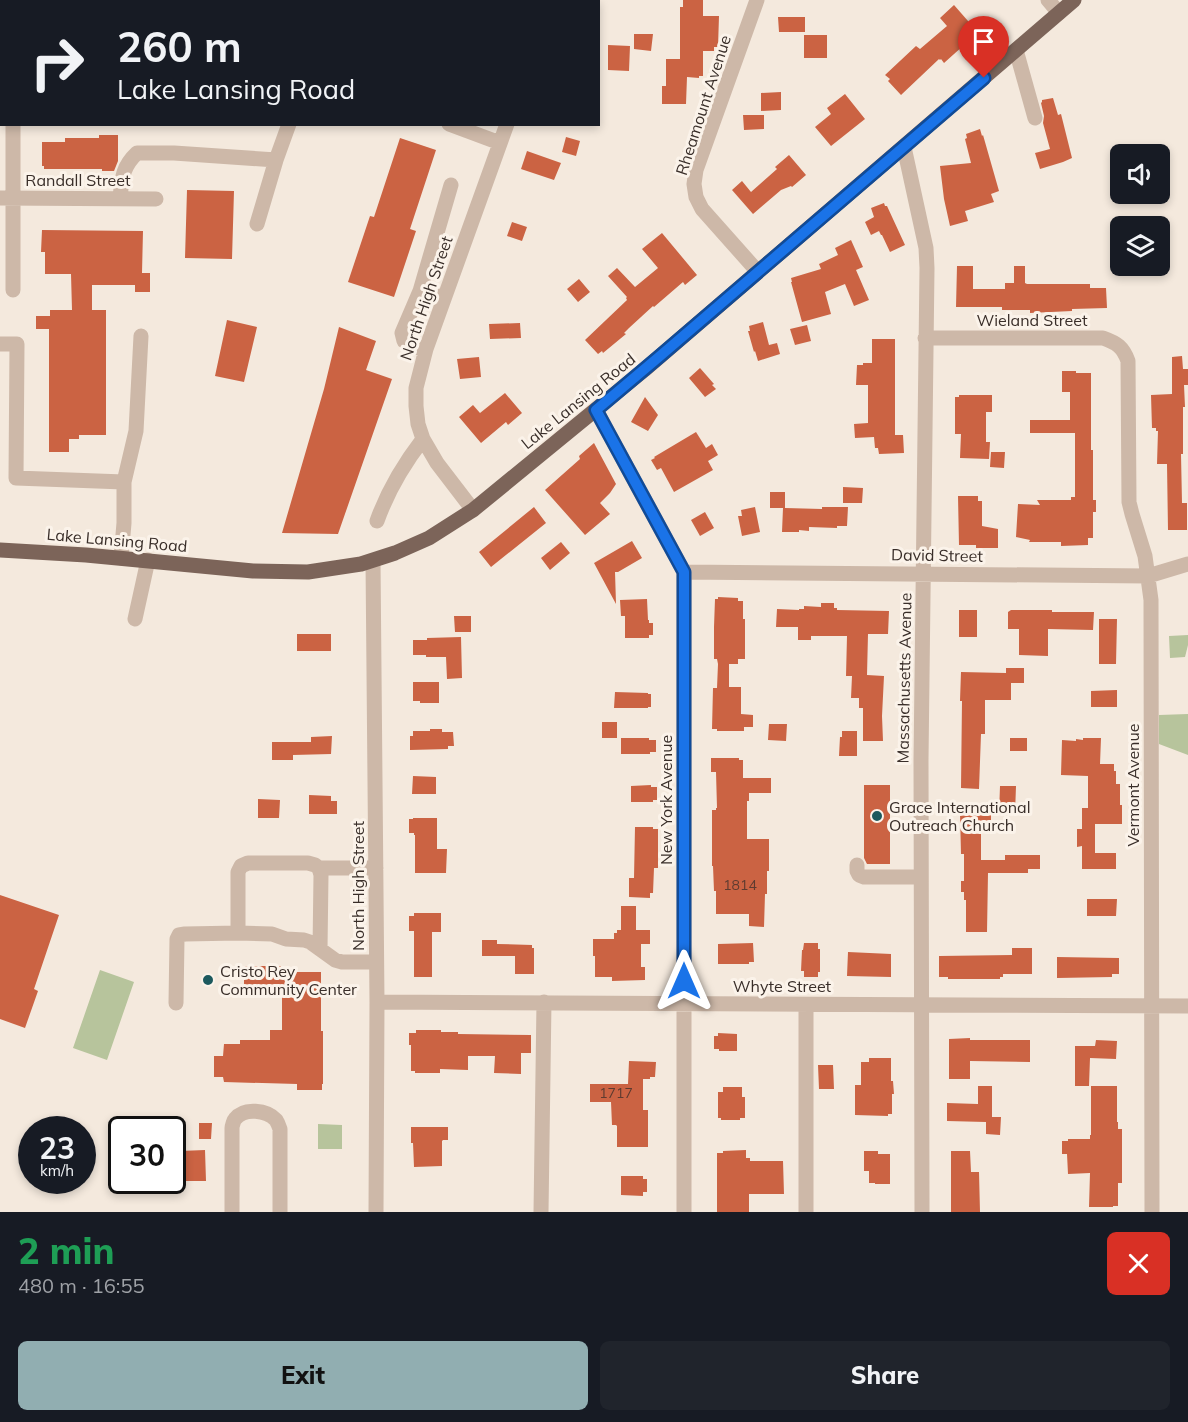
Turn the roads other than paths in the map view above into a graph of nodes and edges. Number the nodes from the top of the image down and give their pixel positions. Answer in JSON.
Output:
{"nodes":[{"id":1,"x":757,"y":0,"type":"edge"},
{"id":2,"x":1048,"y":0,"type":"edge"},
{"id":3,"x":1074,"y":0,"type":"edge"},
{"id":4,"x":1059,"y":13,"type":"junction"},
{"id":5,"x":1016,"y":50,"type":"junction"},
{"id":6,"x":1035,"y":118,"type":"dead end"},
{"id":7,"x":13,"y":126,"type":"edge"},
{"id":8,"x":288,"y":126,"type":"edge"},
{"id":9,"x":454,"y":126,"type":"edge"},
{"id":10,"x":506,"y":126,"type":"edge"},
{"id":11,"x":500,"y":143,"type":"junction"},
{"id":12,"x":904,"y":147,"type":"junction"},
{"id":13,"x":276,"y":160,"type":"junction"},
{"id":14,"x":450,"y":185,"type":"dead end"},
{"id":15,"x":7,"y":198,"type":"edge"},
{"id":16,"x":120,"y":198,"type":"junction"},
{"id":17,"x":156,"y":198,"type":"dead end"},
{"id":18,"x":257,"y":224,"type":"dead end"},
{"id":19,"x":758,"y":272,"type":"junction"},
{"id":20,"x":13,"y":290,"type":"dead end"},
{"id":21,"x":420,"y":291,"type":"junction"},
{"id":22,"x":444,"y":298,"type":"junction"},
{"id":23,"x":141,"y":336,"type":"dead end"},
{"id":24,"x":926,"y":338,"type":"junction"},
{"id":25,"x":0,"y":344,"type":"edge"},
{"id":26,"x":425,"y":351,"type":"junction"},
{"id":27,"x":1128,"y":361,"type":"joint"},
{"id":28,"x":596,"y":410,"type":"junction"},
{"id":29,"x":423,"y":439,"type":"junction"},
{"id":30,"x":16,"y":478,"type":"junction"},
{"id":31,"x":0,"y":481,"type":"edge"},
{"id":32,"x":124,"y":482,"type":"junction"},
{"id":33,"x":473,"y":510,"type":"junction"},
{"id":34,"x":377,"y":521,"type":"dead end"},
{"id":35,"x":0,"y":549,"type":"edge"},
{"id":36,"x":121,"y":558,"type":"junction"},
{"id":37,"x":148,"y":560,"type":"junction"},
{"id":38,"x":373,"y":561,"type":"junction"},
{"id":39,"x":1188,"y":564,"type":"edge"},
{"id":40,"x":684,"y":572,"type":"junction"},
{"id":41,"x":923,"y":573,"type":"junction"},
{"id":42,"x":1148,"y":576,"type":"junction"},
{"id":43,"x":135,"y":619,"type":"dead end"},
{"id":44,"x":856,"y":865,"type":"dead end"},
{"id":45,"x":320,"y":868,"type":"junction"},
{"id":46,"x":376,"y":868,"type":"junction"},
{"id":47,"x":921,"y":877,"type":"junction"},
{"id":48,"x":238,"y":933,"type":"junction"},
{"id":49,"x":320,"y":949,"type":"junction"},
{"id":50,"x":376,"y":962,"type":"junction"},
{"id":51,"x":176,"y":1002,"type":"dead end"},
{"id":52,"x":376,"y":1002,"type":"junction"},
{"id":53,"x":544,"y":1002,"type":"junction"},
{"id":54,"x":684,"y":1004,"type":"junction"},
{"id":55,"x":806,"y":1005,"type":"junction"},
{"id":56,"x":921,"y":1005,"type":"junction"},
{"id":57,"x":1152,"y":1006,"type":"junction"},
{"id":58,"x":1188,"y":1006,"type":"edge"},
{"id":59,"x":232,"y":1212,"type":"edge"},
{"id":60,"x":280,"y":1212,"type":"edge"},
{"id":61,"x":376,"y":1212,"type":"edge"},
{"id":62,"x":541,"y":1212,"type":"edge"},
{"id":63,"x":684,"y":1212,"type":"edge"},
{"id":64,"x":806,"y":1212,"type":"edge"},
{"id":65,"x":922,"y":1212,"type":"edge"},
{"id":66,"x":1152,"y":1212,"type":"edge"}],
"edges":[{"from":1,"to":19,"type":"street","name":"Rheamount Avenue"},
{"from":2,"to":4,"type":"street"},
{"from":3,"to":4,"type":"main road","name":"Lake Lansing Road"},
{"from":4,"to":5,"type":"main road","name":"Lake Lansing Road"},
{"from":5,"to":6,"type":"street"},
{"from":5,"to":12,"type":"main road","name":"Lake Lansing Road"},
{"from":7,"to":15,"type":"street"},
{"from":8,"to":13,"type":"street"},
{"from":9,"to":11,"type":"street"},
{"from":10,"to":11,"type":"street","name":"North High Street"},
{"from":11,"to":22,"type":"street","name":"North High Street"},
{"from":12,"to":19,"type":"main road","name":"Lake Lansing Road"},
{"from":12,"to":24,"type":"street","name":"Massachusetts Avenue"},
{"from":13,"to":16,"type":"street"},
{"from":13,"to":18,"type":"street"},
{"from":14,"to":21,"type":"street"},
{"from":15,"to":16,"type":"street","name":"Randall Street"},
{"from":15,"to":20,"type":"street"},
{"from":16,"to":17,"type":"street","name":"Randall Street"},
{"from":19,"to":28,"type":"main road","name":"Lake Lansing Road"},
{"from":21,"to":22,"type":"street"},
{"from":21,"to":26,"type":"street"},
{"from":22,"to":26,"type":"street","name":"North High Street"},
{"from":23,"to":32,"type":"street"},
{"from":24,"to":27,"type":"street","name":"Wieland Street"},
{"from":24,"to":41,"type":"street","name":"Massachusetts Avenue"},
{"from":25,"to":30,"type":"street"},
{"from":26,"to":29,"type":"street","name":"North High Street"},
{"from":27,"to":42,"type":"street","name":"Vermont Avenue"},
{"from":28,"to":33,"type":"main road","name":"Lake Lansing Road"},
{"from":28,"to":40,"type":"street","name":"New York Avenue"},
{"from":29,"to":33,"type":"street","name":"North High Street"},
{"from":29,"to":34,"type":"street"},
{"from":30,"to":31,"type":"street"},
{"from":30,"to":32,"type":"street"},
{"from":32,"to":36,"type":"street"},
{"from":33,"to":38,"type":"main road","name":"Lake Lansing Road"},
{"from":35,"to":36,"type":"main road","name":"Lake Lansing Road"},
{"from":36,"to":37,"type":"main road","name":"Lake Lansing Road"},
{"from":37,"to":38,"type":"main road","name":"Lake Lansing Road"},
{"from":37,"to":43,"type":"street"},
{"from":38,"to":46,"type":"street","name":"North High Street"},
{"from":39,"to":42,"type":"street","name":"David Street"},
{"from":40,"to":41,"type":"street","name":"David Street"},
{"from":40,"to":54,"type":"street","name":"New York Avenue"},
{"from":41,"to":42,"type":"street","name":"David Street"},
{"from":41,"to":47,"type":"street","name":"Massachusetts Avenue"},
{"from":42,"to":57,"type":"street","name":"Vermont Avenue"},
{"from":44,"to":47,"type":"street"},
{"from":45,"to":46,"type":"street"},
{"from":45,"to":48,"type":"street"},
{"from":45,"to":49,"type":"street"},
{"from":46,"to":50,"type":"street","name":"North High Street"},
{"from":47,"to":56,"type":"street","name":"Massachusetts Avenue"},
{"from":48,"to":49,"type":"street"},
{"from":48,"to":51,"type":"street"},
{"from":49,"to":50,"type":"street"},
{"from":50,"to":52,"type":"street","name":"North High Street"},
{"from":52,"to":53,"type":"street","name":"Whyte Street"},
{"from":52,"to":61,"type":"street","name":"North High Street"},
{"from":53,"to":54,"type":"street","name":"Whyte Street"},
{"from":53,"to":62,"type":"street"},
{"from":54,"to":55,"type":"street","name":"Whyte Street"},
{"from":54,"to":63,"type":"street","name":"New York Avenue"},
{"from":55,"to":56,"type":"street","name":"Whyte Street"},
{"from":55,"to":64,"type":"street"},
{"from":56,"to":57,"type":"street","name":"Whyte Street"},
{"from":56,"to":65,"type":"street","name":"Massachusetts Avenue"},
{"from":57,"to":58,"type":"street","name":"Whyte Street"},
{"from":57,"to":66,"type":"street","name":"Vermont Avenue"},
{"from":59,"to":60,"type":"street"}]}
